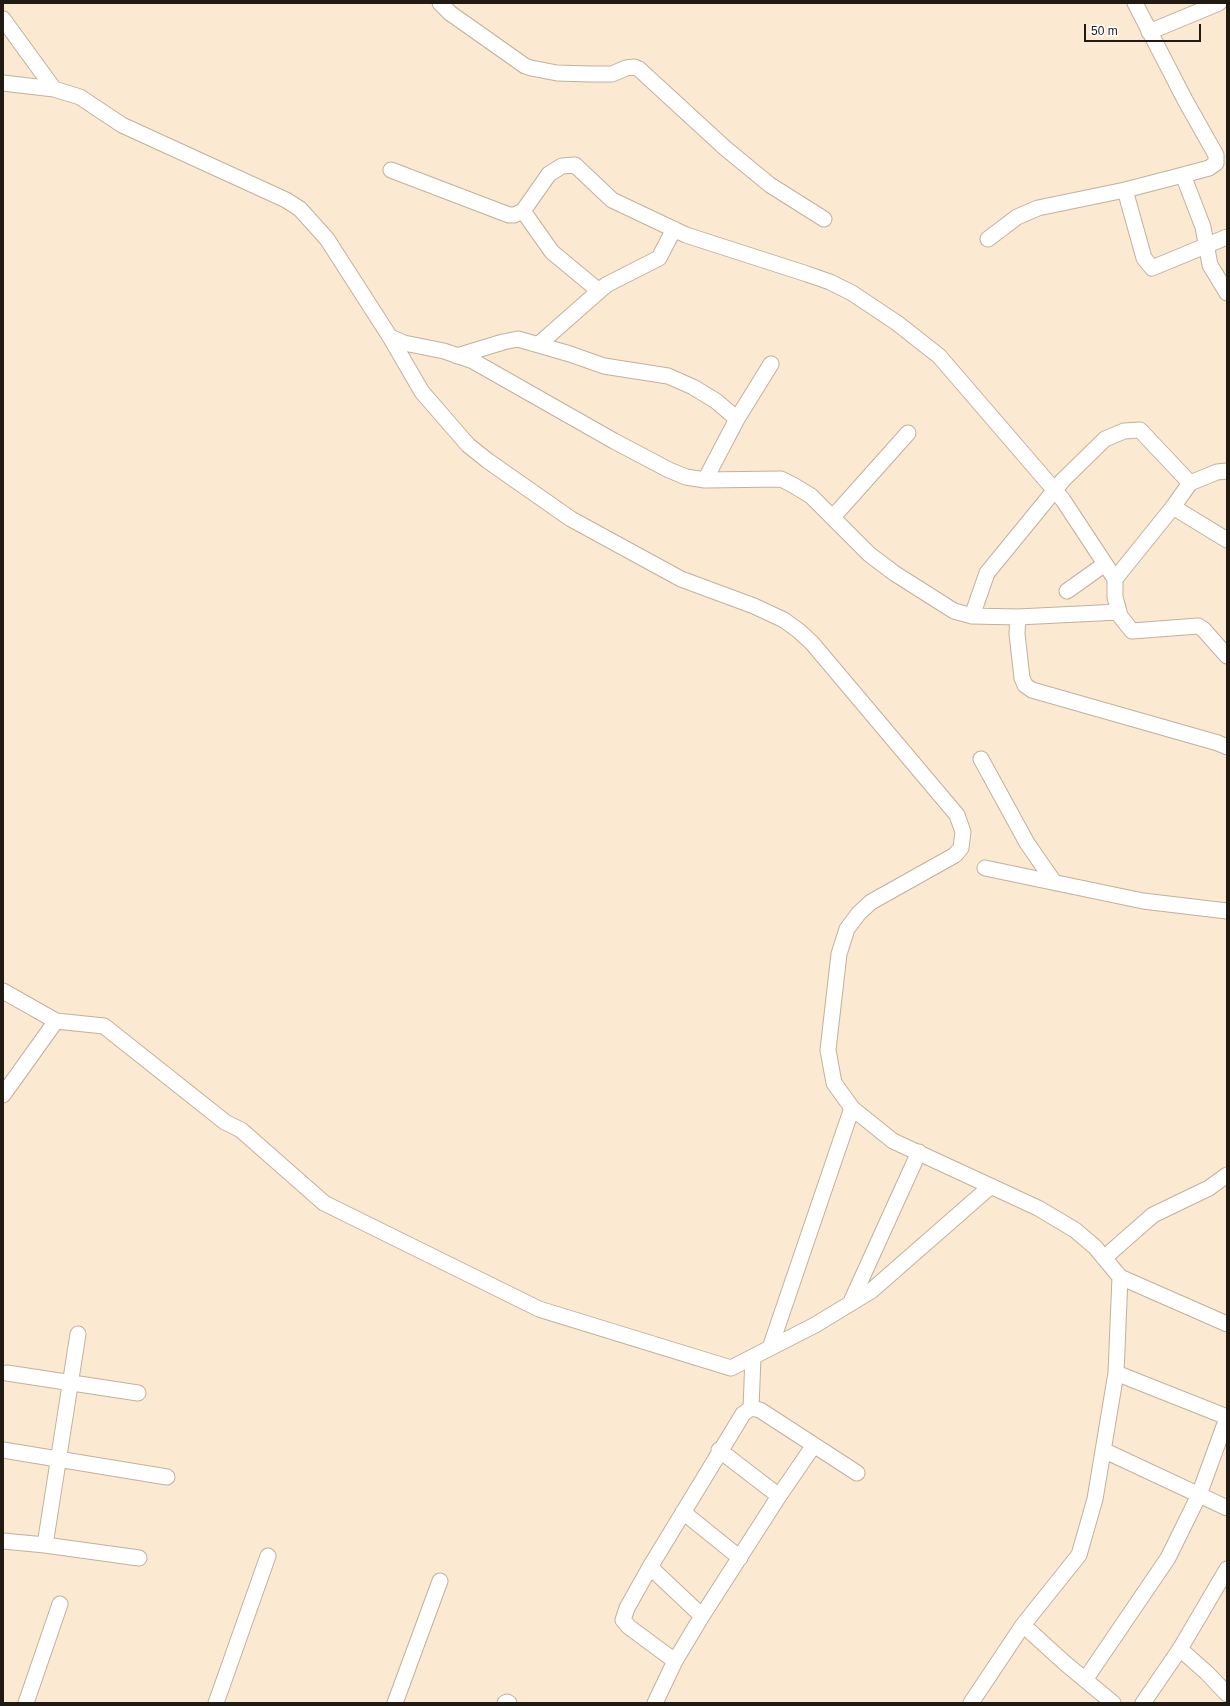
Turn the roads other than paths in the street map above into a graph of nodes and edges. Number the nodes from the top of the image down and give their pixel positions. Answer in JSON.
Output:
{"nodes":[{"id":1,"x":440,"y":3,"type":"edge"},
{"id":2,"x":1135,"y":3,"type":"edge"},
{"id":3,"x":1220,"y":3,"type":"edge"},
{"id":4,"x":3,"y":19,"type":"edge"},
{"id":5,"x":1149,"y":32,"type":"junction"},
{"id":6,"x":3,"y":83,"type":"edge"},
{"id":7,"x":54,"y":89,"type":"junction"},
{"id":8,"x":391,"y":170,"type":"dead end"},
{"id":9,"x":1183,"y":175,"type":"junction"},
{"id":10,"x":1125,"y":190,"type":"junction"},
{"id":11,"x":523,"y":211,"type":"junction"},
{"id":12,"x":824,"y":218,"type":"dead end"},
{"id":13,"x":674,"y":229,"type":"junction"},
{"id":14,"x":1227,"y":237,"type":"edge"},
{"id":15,"x":988,"y":239,"type":"dead end"},
{"id":16,"x":1206,"y":246,"type":"junction"},
{"id":17,"x":599,"y":291,"type":"junction"},
{"id":18,"x":1227,"y":293,"type":"edge"},
{"id":19,"x":390,"y":337,"type":"junction"},
{"id":20,"x":539,"y":344,"type":"junction"},
{"id":21,"x":457,"y":356,"type":"junction"},
{"id":22,"x":771,"y":364,"type":"dead end"},
{"id":23,"x":737,"y":418,"type":"junction"},
{"id":24,"x":908,"y":433,"type":"dead end"},
{"id":25,"x":1227,"y":471,"type":"edge"},
{"id":26,"x":705,"y":480,"type":"junction"},
{"id":27,"x":1190,"y":483,"type":"junction"},
{"id":28,"x":1055,"y":490,"type":"junction"},
{"id":29,"x":1173,"y":507,"type":"junction"},
{"id":30,"x":833,"y":517,"type":"junction"},
{"id":31,"x":1227,"y":540,"type":"edge"},
{"id":32,"x":1105,"y":564,"type":"junction"},
{"id":33,"x":1115,"y":579,"type":"junction"},
{"id":34,"x":1067,"y":590,"type":"dead end"},
{"id":35,"x":1119,"y":612,"type":"junction"},
{"id":36,"x":972,"y":616,"type":"junction"},
{"id":37,"x":1018,"y":617,"type":"junction"},
{"id":38,"x":1227,"y":656,"type":"edge"},
{"id":39,"x":1224,"y":741,"type":"edge"},
{"id":40,"x":981,"y":760,"type":"dead end"},
{"id":41,"x":985,"y":868,"type":"dead end"},
{"id":42,"x":1054,"y":882,"type":"junction"},
{"id":43,"x":1227,"y":911,"type":"edge"},
{"id":44,"x":3,"y":991,"type":"edge"},
{"id":45,"x":56,"y":1021,"type":"junction"},
{"id":46,"x":3,"y":1095,"type":"edge"},
{"id":47,"x":852,"y":1108,"type":"junction"},
{"id":48,"x":919,"y":1152,"type":"junction"},
{"id":49,"x":1227,"y":1175,"type":"edge"},
{"id":50,"x":991,"y":1186,"type":"junction"},
{"id":51,"x":1104,"y":1258,"type":"junction"},
{"id":52,"x":1120,"y":1277,"type":"junction"},
{"id":53,"x":850,"y":1304,"type":"junction"},
{"id":54,"x":1227,"y":1324,"type":"edge"},
{"id":55,"x":78,"y":1334,"type":"dead end"},
{"id":56,"x":770,"y":1348,"type":"junction"},
{"id":57,"x":753,"y":1357,"type":"junction"},
{"id":58,"x":7,"y":1373,"type":"dead end"},
{"id":59,"x":1116,"y":1373,"type":"junction"},
{"id":60,"x":71,"y":1383,"type":"junction"},
{"id":61,"x":138,"y":1393,"type":"dead end"},
{"id":62,"x":751,"y":1408,"type":"junction"},
{"id":63,"x":1227,"y":1418,"type":"edge"},
{"id":64,"x":814,"y":1445,"type":"junction"},
{"id":65,"x":3,"y":1450,"type":"edge"},
{"id":66,"x":719,"y":1450,"type":"junction"},
{"id":67,"x":1103,"y":1450,"type":"junction"},
{"id":68,"x":59,"y":1459,"type":"junction"},
{"id":69,"x":856,"y":1473,"type":"dead end"},
{"id":70,"x":167,"y":1476,"type":"dead end"},
{"id":71,"x":1199,"y":1495,"type":"junction"},
{"id":72,"x":779,"y":1496,"type":"junction"},
{"id":73,"x":1227,"y":1508,"type":"edge"},
{"id":74,"x":683,"y":1512,"type":"junction"},
{"id":75,"x":3,"y":1542,"type":"edge"},
{"id":76,"x":45,"y":1545,"type":"junction"},
{"id":77,"x":268,"y":1556,"type":"dead end"},
{"id":78,"x":139,"y":1558,"type":"dead end"},
{"id":79,"x":740,"y":1558,"type":"junction"},
{"id":80,"x":650,"y":1567,"type":"junction"},
{"id":81,"x":1227,"y":1569,"type":"edge"},
{"id":82,"x":440,"y":1581,"type":"dead end"},
{"id":83,"x":60,"y":1604,"type":"dead end"},
{"id":84,"x":702,"y":1616,"type":"junction"},
{"id":85,"x":1023,"y":1625,"type":"junction"},
{"id":86,"x":1180,"y":1649,"type":"junction"},
{"id":87,"x":675,"y":1661,"type":"junction"},
{"id":88,"x":1085,"y":1680,"type":"junction"},
{"id":89,"x":1227,"y":1694,"type":"edge"},
{"id":90,"x":26,"y":1703,"type":"edge"},
{"id":91,"x":216,"y":1703,"type":"edge"},
{"id":92,"x":395,"y":1703,"type":"edge"},
{"id":93,"x":505,"y":1703,"type":"edge"},
{"id":94,"x":509,"y":1703,"type":"edge"},
{"id":95,"x":655,"y":1703,"type":"edge"},
{"id":96,"x":970,"y":1703,"type":"edge"},
{"id":97,"x":1113,"y":1703,"type":"edge"},
{"id":98,"x":1143,"y":1703,"type":"edge"}],
"edges":[{"from":1,"to":12,"type":"street"},
{"from":2,"to":5,"type":"street"},
{"from":3,"to":5,"type":"street"},
{"from":4,"to":7,"type":"street"},
{"from":5,"to":9,"type":"street"},
{"from":6,"to":7,"type":"street"},
{"from":7,"to":19,"type":"street"},
{"from":8,"to":11,"type":"street"},
{"from":9,"to":10,"type":"street"},
{"from":9,"to":16,"type":"street"},
{"from":10,"to":15,"type":"street"},
{"from":10,"to":16,"type":"street"},
{"from":11,"to":13,"type":"street"},
{"from":11,"to":17,"type":"street"},
{"from":13,"to":17,"type":"street"},
{"from":13,"to":28,"type":"street"},
{"from":14,"to":16,"type":"street"},
{"from":16,"to":18,"type":"street"},
{"from":17,"to":20,"type":"street"},
{"from":19,"to":21,"type":"street"},
{"from":19,"to":47,"type":"street"},
{"from":20,"to":21,"type":"street"},
{"from":20,"to":23,"type":"street"},
{"from":21,"to":26,"type":"street"},
{"from":22,"to":23,"type":"street"},
{"from":23,"to":26,"type":"street"},
{"from":24,"to":30,"type":"street"},
{"from":25,"to":27,"type":"street"},
{"from":26,"to":30,"type":"street"},
{"from":27,"to":28,"type":"street"},
{"from":27,"to":29,"type":"street"},
{"from":28,"to":32,"type":"street"},
{"from":28,"to":36,"type":"street"},
{"from":29,"to":31,"type":"street"},
{"from":29,"to":33,"type":"street"},
{"from":30,"to":36,"type":"street"},
{"from":32,"to":33,"type":"street"},
{"from":32,"to":34,"type":"street"},
{"from":33,"to":35,"type":"street"},
{"from":35,"to":37,"type":"street"},
{"from":35,"to":38,"type":"street"},
{"from":36,"to":37,"type":"street"},
{"from":37,"to":39,"type":"street"},
{"from":40,"to":42,"type":"street"},
{"from":41,"to":42,"type":"street"},
{"from":42,"to":43,"type":"street"},
{"from":44,"to":45,"type":"street"},
{"from":45,"to":46,"type":"street"},
{"from":45,"to":57,"type":"street"},
{"from":47,"to":48,"type":"street"},
{"from":47,"to":56,"type":"street"},
{"from":48,"to":50,"type":"street"},
{"from":48,"to":53,"type":"street"},
{"from":49,"to":51,"type":"street"},
{"from":50,"to":51,"type":"street"},
{"from":50,"to":53,"type":"street"},
{"from":51,"to":52,"type":"street"},
{"from":52,"to":54,"type":"street"},
{"from":52,"to":59,"type":"street"},
{"from":53,"to":56,"type":"street"},
{"from":55,"to":60,"type":"street"},
{"from":56,"to":57,"type":"street"},
{"from":57,"to":62,"type":"street"},
{"from":58,"to":60,"type":"street"},
{"from":59,"to":63,"type":"street"},
{"from":59,"to":67,"type":"street"},
{"from":60,"to":61,"type":"street"},
{"from":60,"to":68,"type":"street"},
{"from":62,"to":64,"type":"street"},
{"from":62,"to":66,"type":"street"},
{"from":63,"to":71,"type":"street"},
{"from":64,"to":69,"type":"street"},
{"from":64,"to":72,"type":"street"},
{"from":65,"to":68,"type":"street"},
{"from":66,"to":72,"type":"street"},
{"from":66,"to":74,"type":"street"},
{"from":67,"to":71,"type":"street"},
{"from":67,"to":85,"type":"street"},
{"from":68,"to":70,"type":"street"},
{"from":68,"to":76,"type":"street"},
{"from":71,"to":73,"type":"street"},
{"from":71,"to":88,"type":"street"},
{"from":72,"to":79,"type":"street"},
{"from":74,"to":79,"type":"street"},
{"from":74,"to":80,"type":"street"},
{"from":75,"to":76,"type":"street"},
{"from":76,"to":78,"type":"street"},
{"from":77,"to":91,"type":"street"},
{"from":79,"to":84,"type":"street"},
{"from":80,"to":84,"type":"street"},
{"from":80,"to":87,"type":"street"},
{"from":81,"to":86,"type":"street"},
{"from":82,"to":92,"type":"street"},
{"from":83,"to":90,"type":"street"},
{"from":84,"to":87,"type":"street"},
{"from":85,"to":88,"type":"street"},
{"from":85,"to":96,"type":"street"},
{"from":86,"to":89,"type":"street"},
{"from":86,"to":98,"type":"street"},
{"from":87,"to":95,"type":"street"},
{"from":88,"to":97,"type":"street"},
{"from":93,"to":94,"type":"street"}]}
